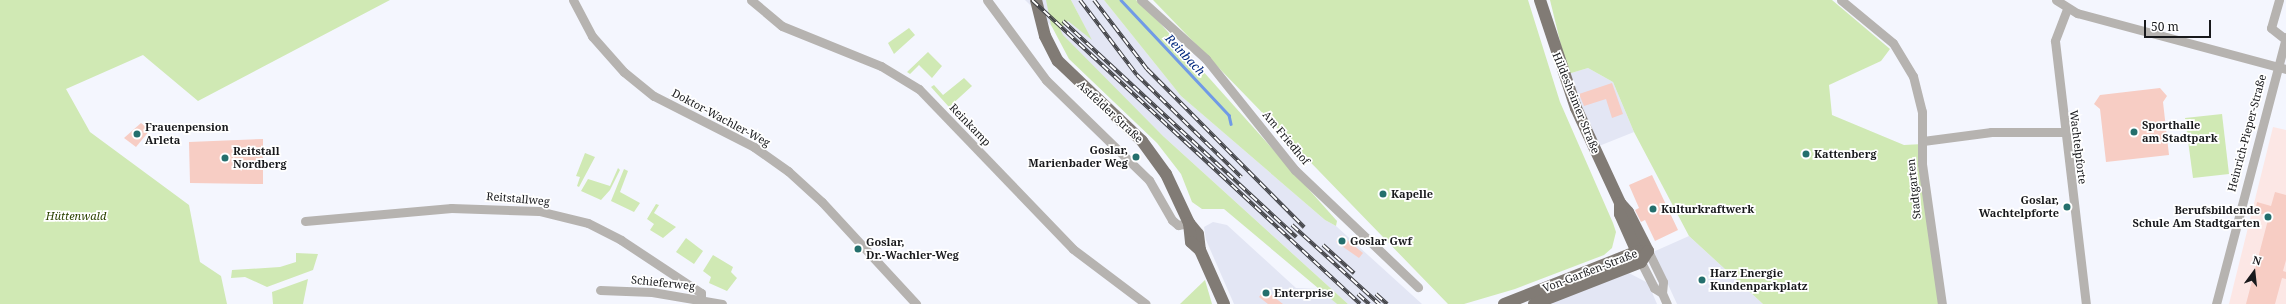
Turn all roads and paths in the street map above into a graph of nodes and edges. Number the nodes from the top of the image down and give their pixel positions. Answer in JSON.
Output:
{"nodes":[{"id":1,"x":573,"y":0,"type":"edge"},
{"id":2,"x":751,"y":0,"type":"edge"},
{"id":3,"x":987,"y":0,"type":"edge"},
{"id":4,"x":1036,"y":0,"type":"edge"},
{"id":5,"x":1141,"y":0,"type":"edge"},
{"id":6,"x":1540,"y":0,"type":"edge"},
{"id":7,"x":1841,"y":0,"type":"edge"},
{"id":8,"x":2056,"y":0,"type":"edge"},
{"id":9,"x":2279,"y":0,"type":"edge"},
{"id":10,"x":2067,"y":10,"type":"junction"},
{"id":11,"x":2286,"y":38,"type":"edge"},
{"id":12,"x":2281,"y":68,"type":"edge"},
{"id":13,"x":2064,"y":132,"type":"junction"},
{"id":14,"x":1923,"y":141,"type":"junction"},
{"id":15,"x":305,"y":221,"type":"dead end"},
{"id":16,"x":1189,"y":223,"type":"junction"},
{"id":17,"x":1642,"y":255,"type":"junction"},
{"id":18,"x":1418,"y":287,"type":"dead end"},
{"id":19,"x":600,"y":290,"type":"dead end"},
{"id":20,"x":701,"y":300,"type":"junction"},
{"id":21,"x":722,"y":304,"type":"edge"},
{"id":22,"x":916,"y":304,"type":"edge"},
{"id":23,"x":1146,"y":304,"type":"edge"},
{"id":24,"x":1224,"y":304,"type":"edge"},
{"id":25,"x":1504,"y":304,"type":"edge"},
{"id":26,"x":1534,"y":304,"type":"edge"},
{"id":27,"x":1667,"y":304,"type":"edge"},
{"id":28,"x":1942,"y":304,"type":"edge"},
{"id":29,"x":2086,"y":304,"type":"edge"},
{"id":30,"x":2216,"y":304,"type":"edge"}],
"edges":[{"from":1,"to":22,"type":"street","name":"Doktor-Wachler-Weg"},
{"from":2,"to":23,"type":"street","name":"Reinkamp"},
{"from":3,"to":16,"type":"street"},
{"from":4,"to":16,"type":"main road","name":"Astfelder Straße"},
{"from":5,"to":18,"type":"street","name":"Am Friedhof"},
{"from":6,"to":17,"type":"main road","name":"Hildesheimer Straße"},
{"from":7,"to":14,"type":"street","name":"Stadtgarten"},
{"from":8,"to":10,"type":"street"},
{"from":9,"to":11,"type":"street","name":"Heinrich-Pieper-Straße"},
{"from":10,"to":12,"type":"street"},
{"from":10,"to":13,"type":"street","name":"Wachtelpforte"},
{"from":11,"to":12,"type":"street","name":"Heinrich-Pieper-Straße"},
{"from":12,"to":30,"type":"street","name":"Heinrich-Pieper-Straße"},
{"from":13,"to":14,"type":"street"},
{"from":13,"to":29,"type":"street","name":"Wachtelpforte"},
{"from":14,"to":28,"type":"street","name":"Stadtgarten"},
{"from":15,"to":20,"type":"street","name":"Reitstallweg"},
{"from":16,"to":24,"type":"main road","name":"Astfelder Straße"},
{"from":17,"to":25,"type":"main road","name":"Von-Garßen-Straße"},
{"from":17,"to":26,"type":"main road","name":"Von-Garßen-Straße"},
{"from":17,"to":27,"type":"street","name":"Hildesheimer Straße"},
{"from":19,"to":20,"type":"street","name":"Schieferweg"},
{"from":20,"to":21,"type":"street","name":"Schieferweg"}]}
